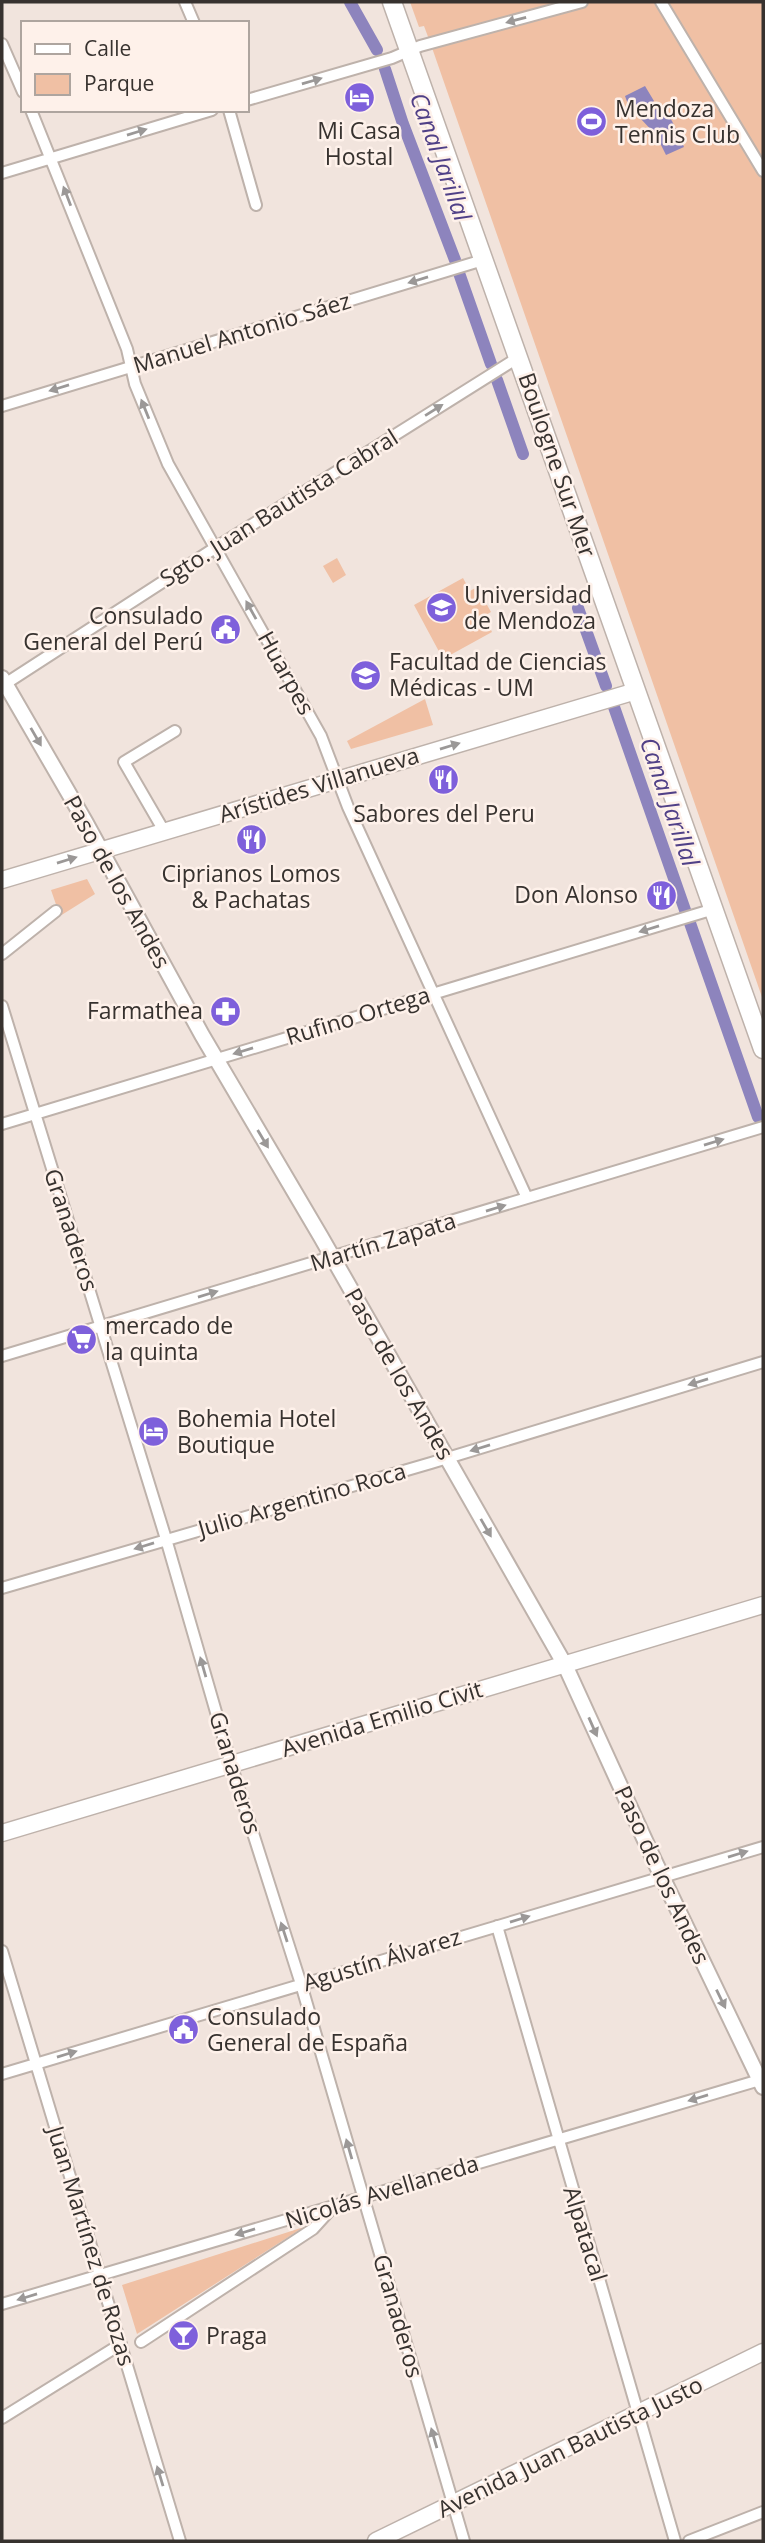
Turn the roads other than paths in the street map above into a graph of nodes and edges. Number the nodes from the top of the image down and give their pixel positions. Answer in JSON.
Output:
{"nodes":[{"id":1,"x":185,"y":2,"type":"edge"},
{"id":2,"x":392,"y":2,"type":"edge"},
{"id":3,"x":582,"y":2,"type":"edge"},
{"id":4,"x":661,"y":2,"type":"edge"},
{"id":5,"x":193,"y":21,"type":"edge"},
{"id":6,"x":2,"y":44,"type":"edge"},
{"id":7,"x":410,"y":52,"type":"junction"},
{"id":8,"x":21,"y":87,"type":"edge"},
{"id":9,"x":248,"y":100,"type":"edge"},
{"id":10,"x":32,"y":112,"type":"edge"},
{"id":11,"x":205,"y":112,"type":"edge"},
{"id":12,"x":230,"y":112,"type":"edge"},
{"id":13,"x":52,"y":158,"type":"junction"},
{"id":14,"x":763,"y":171,"type":"edge"},
{"id":15,"x":2,"y":173,"type":"edge"},
{"id":16,"x":256,"y":205,"type":"dead end"},
{"id":17,"x":483,"y":260,"type":"junction"},
{"id":18,"x":519,"y":357,"type":"junction"},
{"id":19,"x":131,"y":367,"type":"junction"},
{"id":20,"x":2,"y":406,"type":"edge"},
{"id":21,"x":215,"y":548,"type":"junction"},
{"id":22,"x":4,"y":681,"type":"edge"},
{"id":23,"x":636,"y":691,"type":"junction"},
{"id":24,"x":175,"y":731,"type":"dead end"},
{"id":25,"x":338,"y":780,"type":"junction"},
{"id":26,"x":164,"y":831,"type":"junction"},
{"id":27,"x":100,"y":850,"type":"junction"},
{"id":28,"x":2,"y":880,"type":"edge"},
{"id":29,"x":714,"y":909,"type":"junction"},
{"id":30,"x":56,"y":911,"type":"dead end"},
{"id":31,"x":2,"y":954,"type":"edge"},
{"id":32,"x":433,"y":994,"type":"junction"},
{"id":33,"x":2,"y":1006,"type":"edge"},
{"id":34,"x":763,"y":1048,"type":"edge"},
{"id":35,"x":216,"y":1059,"type":"junction"},
{"id":36,"x":34,"y":1114,"type":"junction"},
{"id":37,"x":2,"y":1124,"type":"edge"},
{"id":38,"x":763,"y":1127,"type":"edge"},
{"id":39,"x":527,"y":1198,"type":"junction"},
{"id":40,"x":332,"y":1257,"type":"junction"},
{"id":41,"x":102,"y":1326,"type":"junction"},
{"id":42,"x":2,"y":1356,"type":"edge"},
{"id":43,"x":763,"y":1362,"type":"edge"},
{"id":44,"x":447,"y":1458,"type":"junction"},
{"id":45,"x":166,"y":1539,"type":"junction"},
{"id":46,"x":2,"y":1588,"type":"edge"},
{"id":47,"x":763,"y":1605,"type":"edge"},
{"id":48,"x":565,"y":1665,"type":"junction"},
{"id":49,"x":231,"y":1764,"type":"junction"},
{"id":50,"x":2,"y":1833,"type":"edge"},
{"id":51,"x":763,"y":1847,"type":"edge"},
{"id":52,"x":662,"y":1877,"type":"junction"},
{"id":53,"x":497,"y":1926,"type":"junction"},
{"id":54,"x":2,"y":1951,"type":"edge"},
{"id":55,"x":301,"y":1984,"type":"junction"},
{"id":56,"x":36,"y":2064,"type":"junction"},
{"id":57,"x":2,"y":2074,"type":"edge"},
{"id":58,"x":762,"y":2082,"type":"edge"},
{"id":59,"x":557,"y":2140,"type":"junction"},
{"id":60,"x":363,"y":2197,"type":"junction"},
{"id":61,"x":335,"y":2206,"type":"junction"},
{"id":62,"x":305,"y":2215,"type":"junction"},
{"id":63,"x":312,"y":2230,"type":"junction"},
{"id":64,"x":100,"y":2276,"type":"junction"},
{"id":65,"x":2,"y":2304,"type":"edge"},
{"id":66,"x":141,"y":2342,"type":"dead end"},
{"id":67,"x":121,"y":2344,"type":"junction"},
{"id":68,"x":763,"y":2352,"type":"edge"},
{"id":69,"x":638,"y":2413,"type":"junction"},
{"id":70,"x":2,"y":2418,"type":"edge"},
{"id":71,"x":453,"y":2504,"type":"junction"},
{"id":72,"x":763,"y":2512,"type":"edge"},
{"id":73,"x":180,"y":2541,"type":"edge"},
{"id":74,"x":376,"y":2541,"type":"edge"},
{"id":75,"x":464,"y":2541,"type":"edge"},
{"id":76,"x":675,"y":2541,"type":"edge"},
{"id":77,"x":689,"y":2541,"type":"edge"}],
"edges":[{"from":1,"to":5,"type":"street"},
{"from":2,"to":7,"type":"main road","name":"Boulogne Sur Mer"},
{"from":3,"to":7,"type":"street","one_way":true},
{"from":4,"to":14,"type":"street"},
{"from":6,"to":8,"type":"street"},
{"from":9,"to":7,"type":"street","one_way":true},
{"from":7,"to":17,"type":"main road","name":"Boulogne Sur Mer"},
{"from":10,"to":13,"type":"street","name":"Huarpes"},
{"from":13,"to":11,"type":"street","one_way":true},
{"from":12,"to":16,"type":"street"},
{"from":13,"to":15,"type":"street"},
{"from":19,"to":13,"type":"street","name":"Huarpes","one_way":true},
{"from":17,"to":18,"type":"main road","name":"Boulogne Sur Mer"},
{"from":17,"to":19,"type":"street","name":"Manuel Antonio Sáez","one_way":true},
{"from":21,"to":18,"type":"street","name":"Sgto. Juan Bautista Cabral","one_way":true},
{"from":18,"to":23,"type":"main road","name":"Boulogne Sur Mer"},
{"from":19,"to":20,"type":"street","name":"Manuel Antonio Sáez","one_way":true},
{"from":21,"to":19,"type":"street","name":"Huarpes","one_way":true},
{"from":21,"to":22,"type":"street","name":"Sgto. Juan Bautista Cabral"},
{"from":25,"to":21,"type":"street","name":"Huarpes","one_way":true},
{"from":22,"to":27,"type":"street","name":"Paso de los Andes","one_way":true},
{"from":25,"to":23,"type":"main road","name":"Arístides Villanueva","one_way":true},
{"from":23,"to":29,"type":"main road","name":"Boulogne Sur Mer"},
{"from":24,"to":26,"type":"street"},
{"from":25,"to":26,"type":"main road","name":"Arístides Villanueva"},
{"from":25,"to":32,"type":"street","name":"Huarpes"},
{"from":26,"to":27,"type":"main road","name":"Arístides Villanueva"},
{"from":28,"to":27,"type":"main road","name":"Arístides Villanueva","one_way":true},
{"from":27,"to":35,"type":"street","name":"Paso de los Andes"},
{"from":29,"to":32,"type":"street","name":"Rufino Ortega","one_way":true},
{"from":29,"to":34,"type":"main road","name":"Boulogne Sur Mer"},
{"from":30,"to":31,"type":"street"},
{"from":32,"to":35,"type":"street","name":"Rufino Ortega","one_way":true},
{"from":32,"to":39,"type":"street","name":"Huarpes"},
{"from":33,"to":36,"type":"street","name":"Granaderos"},
{"from":35,"to":36,"type":"street","name":"Rufino Ortega"},
{"from":35,"to":40,"type":"street","name":"Paso de los Andes","one_way":true},
{"from":36,"to":37,"type":"street","name":"Rufino Ortega"},
{"from":36,"to":41,"type":"street","name":"Granaderos"},
{"from":39,"to":38,"type":"street","name":"Martín Zapata","one_way":true},
{"from":40,"to":39,"type":"street","name":"Martín Zapata","one_way":true},
{"from":41,"to":40,"type":"street","name":"Martín Zapata","one_way":true},
{"from":40,"to":44,"type":"street","name":"Paso de los Andes"},
{"from":41,"to":42,"type":"street","name":"Martín Zapata"},
{"from":41,"to":45,"type":"street","name":"Granaderos"},
{"from":43,"to":44,"type":"street","name":"Julio Argentino Roca","one_way":true},
{"from":44,"to":45,"type":"street","name":"Julio Argentino Roca"},
{"from":44,"to":48,"type":"street","name":"Paso de los Andes","one_way":true},
{"from":45,"to":46,"type":"street","name":"Julio Argentino Roca","one_way":true},
{"from":49,"to":45,"type":"street","name":"Granaderos","one_way":true},
{"from":47,"to":48,"type":"main road","name":"Avenida Emilio Civit"},
{"from":48,"to":49,"type":"main road","name":"Avenida Emilio Civit"},
{"from":48,"to":52,"type":"street","name":"Paso de los Andes","one_way":true},
{"from":49,"to":50,"type":"main road","name":"Avenida Emilio Civit"},
{"from":55,"to":49,"type":"street","name":"Granaderos","one_way":true},
{"from":52,"to":51,"type":"street","name":"Agustín Álvarez","one_way":true},
{"from":53,"to":52,"type":"street","name":"Agustín Álvarez","one_way":true},
{"from":52,"to":58,"type":"street","name":"Paso de los Andes","one_way":true},
{"from":53,"to":55,"type":"street","name":"Agustín Álvarez"},
{"from":53,"to":59,"type":"street","name":"Alpatacal"},
{"from":54,"to":56,"type":"street","name":"Juan Martínez de Rozas"},
{"from":56,"to":55,"type":"street","name":"Agustín Álvarez","one_way":true},
{"from":60,"to":55,"type":"street","name":"Granaderos","one_way":true},
{"from":56,"to":57,"type":"street","name":"Agustín Álvarez"},
{"from":56,"to":64,"type":"street","name":"Juan Martínez de Rozas"},
{"from":58,"to":59,"type":"street","name":"Nicolás Avellaneda","one_way":true},
{"from":59,"to":60,"type":"street","name":"Nicolás Avellaneda"},
{"from":59,"to":69,"type":"street","name":"Alpatacal"},
{"from":60,"to":61,"type":"street","name":"Nicolás Avellaneda"},
{"from":71,"to":60,"type":"street","name":"Granaderos","one_way":true},
{"from":61,"to":62,"type":"street","name":"Nicolás Avellaneda"},
{"from":61,"to":63,"type":"street"},
{"from":62,"to":63,"type":"street"},
{"from":62,"to":64,"type":"street","name":"Nicolás Avellaneda","one_way":true},
{"from":63,"to":66,"type":"street"},
{"from":64,"to":65,"type":"street","name":"Nicolás Avellaneda","one_way":true},
{"from":64,"to":67,"type":"street","name":"Juan Martínez de Rozas"},
{"from":67,"to":70,"type":"street"},
{"from":73,"to":67,"type":"street","name":"Juan Martínez de Rozas","one_way":true},
{"from":68,"to":69,"type":"main road","name":"Avenida Juan Bautista Justo"},
{"from":69,"to":71,"type":"main road","name":"Avenida Juan Bautista Justo"},
{"from":69,"to":76,"type":"street","name":"Alpatacal"},
{"from":71,"to":74,"type":"main road","name":"Avenida Juan Bautista Justo"},
{"from":71,"to":75,"type":"street","name":"Granaderos"},
{"from":72,"to":77,"type":"street"}]}
